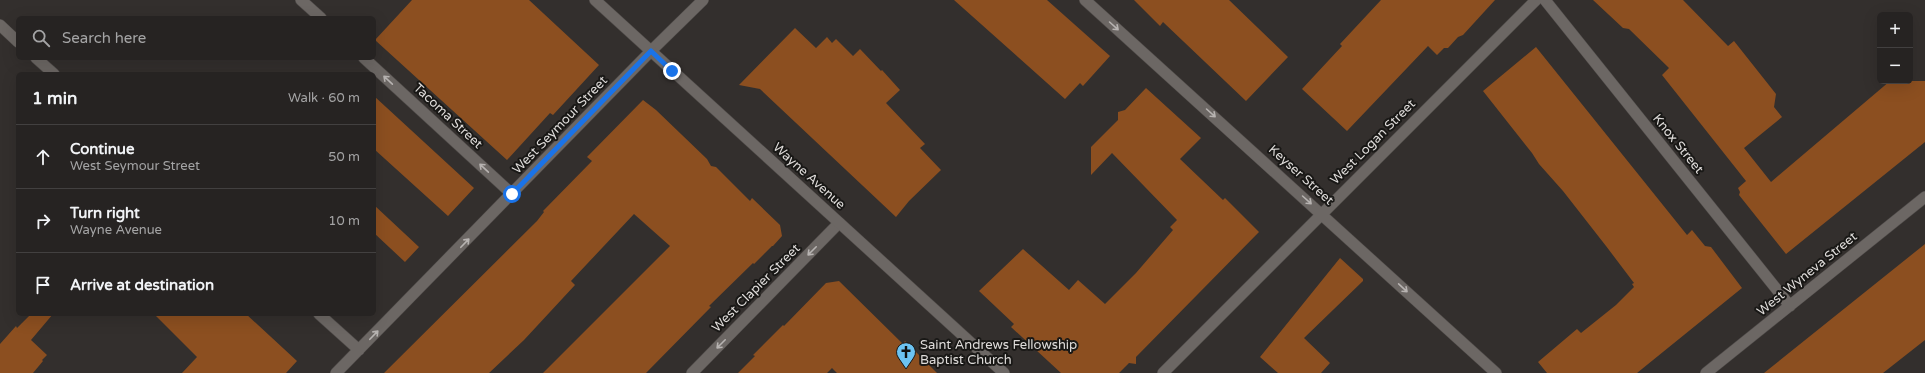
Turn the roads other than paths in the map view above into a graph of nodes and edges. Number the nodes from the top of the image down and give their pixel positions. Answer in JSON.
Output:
{"nodes":[{"id":1,"x":301,"y":0,"type":"edge"},
{"id":2,"x":595,"y":0,"type":"edge"},
{"id":3,"x":703,"y":0,"type":"edge"},
{"id":4,"x":1085,"y":0,"type":"edge"},
{"id":5,"x":1536,"y":0,"type":"edge"},
{"id":6,"x":1545,"y":0,"type":"edge"},
{"id":7,"x":318,"y":16,"type":"edge"},
{"id":8,"x":0,"y":26,"type":"edge"},
{"id":9,"x":16,"y":40,"type":"edge"},
{"id":10,"x":651,"y":51,"type":"junction"},
{"id":11,"x":38,"y":60,"type":"edge"},
{"id":12,"x":366,"y":60,"type":"edge"},
{"id":13,"x":52,"y":72,"type":"edge"},
{"id":14,"x":512,"y":194,"type":"junction"},
{"id":15,"x":1925,"y":197,"type":"edge"},
{"id":16,"x":1322,"y":213,"type":"junction"},
{"id":17,"x":840,"y":223,"type":"junction"},
{"id":18,"x":1790,"y":306,"type":"junction"},
{"id":19,"x":321,"y":316,"type":"edge"},
{"id":20,"x":359,"y":350,"type":"junction"},
{"id":21,"x":336,"y":373,"type":"edge"},
{"id":22,"x":692,"y":373,"type":"edge"},
{"id":23,"x":1004,"y":373,"type":"edge"},
{"id":24,"x":1163,"y":373,"type":"edge"},
{"id":25,"x":1496,"y":373,"type":"edge"},
{"id":26,"x":1706,"y":373,"type":"edge"}],
"edges":[{"from":1,"to":7,"type":"street"},
{"from":2,"to":10,"type":"street","name":"Wayne Avenue"},
{"from":3,"to":10,"type":"street","name":"West Seymour Street"},
{"from":4,"to":16,"type":"street","name":"Keyser Street","one_way":true},
{"from":5,"to":16,"type":"street","name":"West Logan Street"},
{"from":6,"to":18,"type":"street","name":"Knox Street"},
{"from":8,"to":9,"type":"street"},
{"from":10,"to":14,"type":"street","name":"West Seymour Street"},
{"from":10,"to":17,"type":"street","name":"Wayne Avenue"},
{"from":11,"to":13,"type":"street"},
{"from":14,"to":12,"type":"street","name":"Tacoma Street","one_way":true},
{"from":20,"to":14,"type":"street","name":"West Seymour Street","one_way":true},
{"from":15,"to":18,"type":"street","name":"West Wyneva Street"},
{"from":16,"to":24,"type":"street","name":"West Logan Street"},
{"from":16,"to":25,"type":"street","name":"Keyser Street","one_way":true},
{"from":17,"to":22,"type":"street","name":"West Clapier Street","one_way":true},
{"from":17,"to":23,"type":"street","name":"Wayne Avenue"},
{"from":18,"to":26,"type":"street","name":"West Wyneva Street"},
{"from":19,"to":20,"type":"street"},
{"from":20,"to":21,"type":"street","name":"West Seymour Street"}]}
